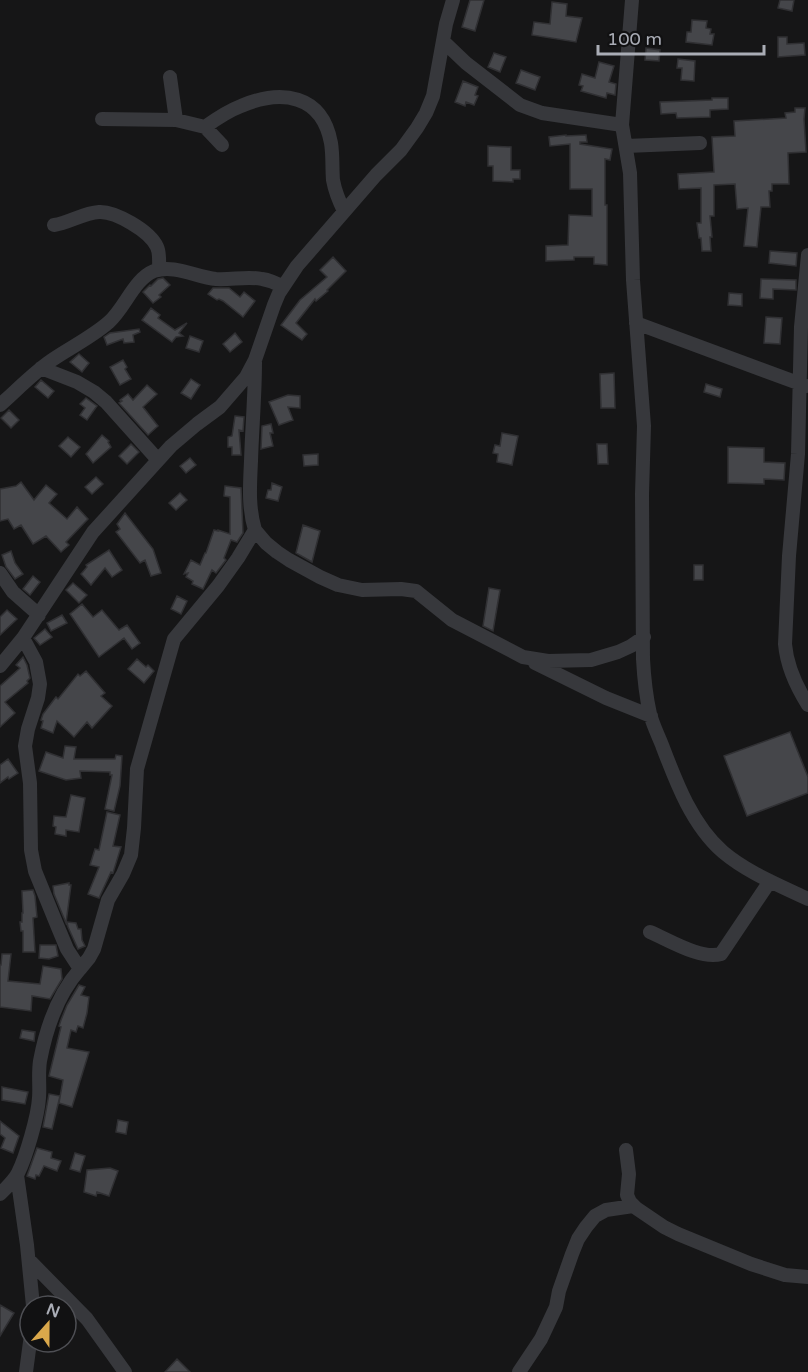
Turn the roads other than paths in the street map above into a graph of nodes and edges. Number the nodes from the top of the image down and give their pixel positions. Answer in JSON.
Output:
{"nodes":[{"id":1,"x":453,"y":0,"type":"edge"},
{"id":2,"x":632,"y":0,"type":"edge"},
{"id":3,"x":444,"y":42,"type":"junction"},
{"id":4,"x":170,"y":77,"type":"dead end"},
{"id":5,"x":102,"y":119,"type":"dead end"},
{"id":6,"x":176,"y":120,"type":"junction"},
{"id":7,"x":622,"y":125,"type":"junction"},
{"id":8,"x":205,"y":127,"type":"junction"},
{"id":9,"x":700,"y":143,"type":"dead end"},
{"id":10,"x":222,"y":145,"type":"dead end"},
{"id":11,"x":626,"y":146,"type":"junction"},
{"id":12,"x":344,"y":211,"type":"junction"},
{"id":13,"x":54,"y":225,"type":"dead end"},
{"id":14,"x":808,"y":255,"type":"edge"},
{"id":15,"x":159,"y":270,"type":"junction"},
{"id":16,"x":283,"y":287,"type":"junction"},
{"id":17,"x":636,"y":323,"type":"junction"},
{"id":18,"x":255,"y":360,"type":"junction"},
{"id":19,"x":41,"y":368,"type":"junction"},
{"id":20,"x":803,"y":385,"type":"edge"},
{"id":21,"x":0,"y":405,"type":"edge"},
{"id":22,"x":158,"y":460,"type":"junction"},
{"id":23,"x":255,"y":530,"type":"junction"},
{"id":24,"x":0,"y":573,"type":"edge"},
{"id":25,"x":39,"y":615,"type":"junction"},
{"id":26,"x":644,"y":637,"type":"junction"},
{"id":27,"x":23,"y":638,"type":"junction"},
{"id":28,"x":523,"y":657,"type":"junction"},
{"id":29,"x":0,"y":666,"type":"edge"},
{"id":30,"x":808,"y":705,"type":"edge"},
{"id":31,"x":651,"y":716,"type":"junction"},
{"id":32,"x":770,"y":881,"type":"junction"},
{"id":33,"x":808,"y":899,"type":"edge"},
{"id":34,"x":650,"y":932,"type":"dead end"},
{"id":35,"x":80,"y":969,"type":"junction"},
{"id":36,"x":626,"y":1150,"type":"dead end"},
{"id":37,"x":17,"y":1175,"type":"junction"},
{"id":38,"x":0,"y":1194,"type":"edge"},
{"id":39,"x":633,"y":1206,"type":"junction"},
{"id":40,"x":29,"y":1260,"type":"junction"},
{"id":41,"x":808,"y":1277,"type":"edge"},
{"id":42,"x":32,"y":1294,"type":"edge"},
{"id":43,"x":28,"y":1354,"type":"edge"},
{"id":44,"x":26,"y":1372,"type":"edge"},
{"id":45,"x":124,"y":1372,"type":"edge"},
{"id":46,"x":519,"y":1372,"type":"edge"}],
"edges":[{"from":1,"to":3,"type":"street"},
{"from":2,"to":7,"type":"street"},
{"from":3,"to":7,"type":"street"},
{"from":3,"to":12,"type":"street"},
{"from":4,"to":6,"type":"street"},
{"from":5,"to":6,"type":"street"},
{"from":6,"to":8,"type":"street"},
{"from":7,"to":11,"type":"street"},
{"from":8,"to":10,"type":"street"},
{"from":8,"to":12,"type":"street"},
{"from":9,"to":11,"type":"street"},
{"from":11,"to":17,"type":"street"},
{"from":12,"to":16,"type":"street"},
{"from":13,"to":15,"type":"street"},
{"from":14,"to":20,"type":"street"},
{"from":15,"to":16,"type":"street"},
{"from":15,"to":19,"type":"street"},
{"from":16,"to":18,"type":"street"},
{"from":17,"to":20,"type":"street"},
{"from":17,"to":26,"type":"street"},
{"from":18,"to":22,"type":"street"},
{"from":18,"to":23,"type":"street"},
{"from":19,"to":21,"type":"street"},
{"from":19,"to":22,"type":"street"},
{"from":20,"to":30,"type":"street"},
{"from":22,"to":25,"type":"street"},
{"from":23,"to":28,"type":"street"},
{"from":23,"to":35,"type":"street"},
{"from":24,"to":25,"type":"street"},
{"from":25,"to":27,"type":"street"},
{"from":26,"to":28,"type":"street"},
{"from":26,"to":31,"type":"street"},
{"from":27,"to":29,"type":"street"},
{"from":27,"to":35,"type":"street"},
{"from":28,"to":31,"type":"street"},
{"from":31,"to":32,"type":"street"},
{"from":32,"to":33,"type":"street"},
{"from":32,"to":34,"type":"street"},
{"from":35,"to":37,"type":"street"},
{"from":36,"to":39,"type":"street"},
{"from":37,"to":38,"type":"street"},
{"from":37,"to":40,"type":"street"},
{"from":39,"to":41,"type":"street"},
{"from":39,"to":46,"type":"street"},
{"from":40,"to":42,"type":"street"},
{"from":40,"to":45,"type":"street"},
{"from":43,"to":44,"type":"street"}]}
